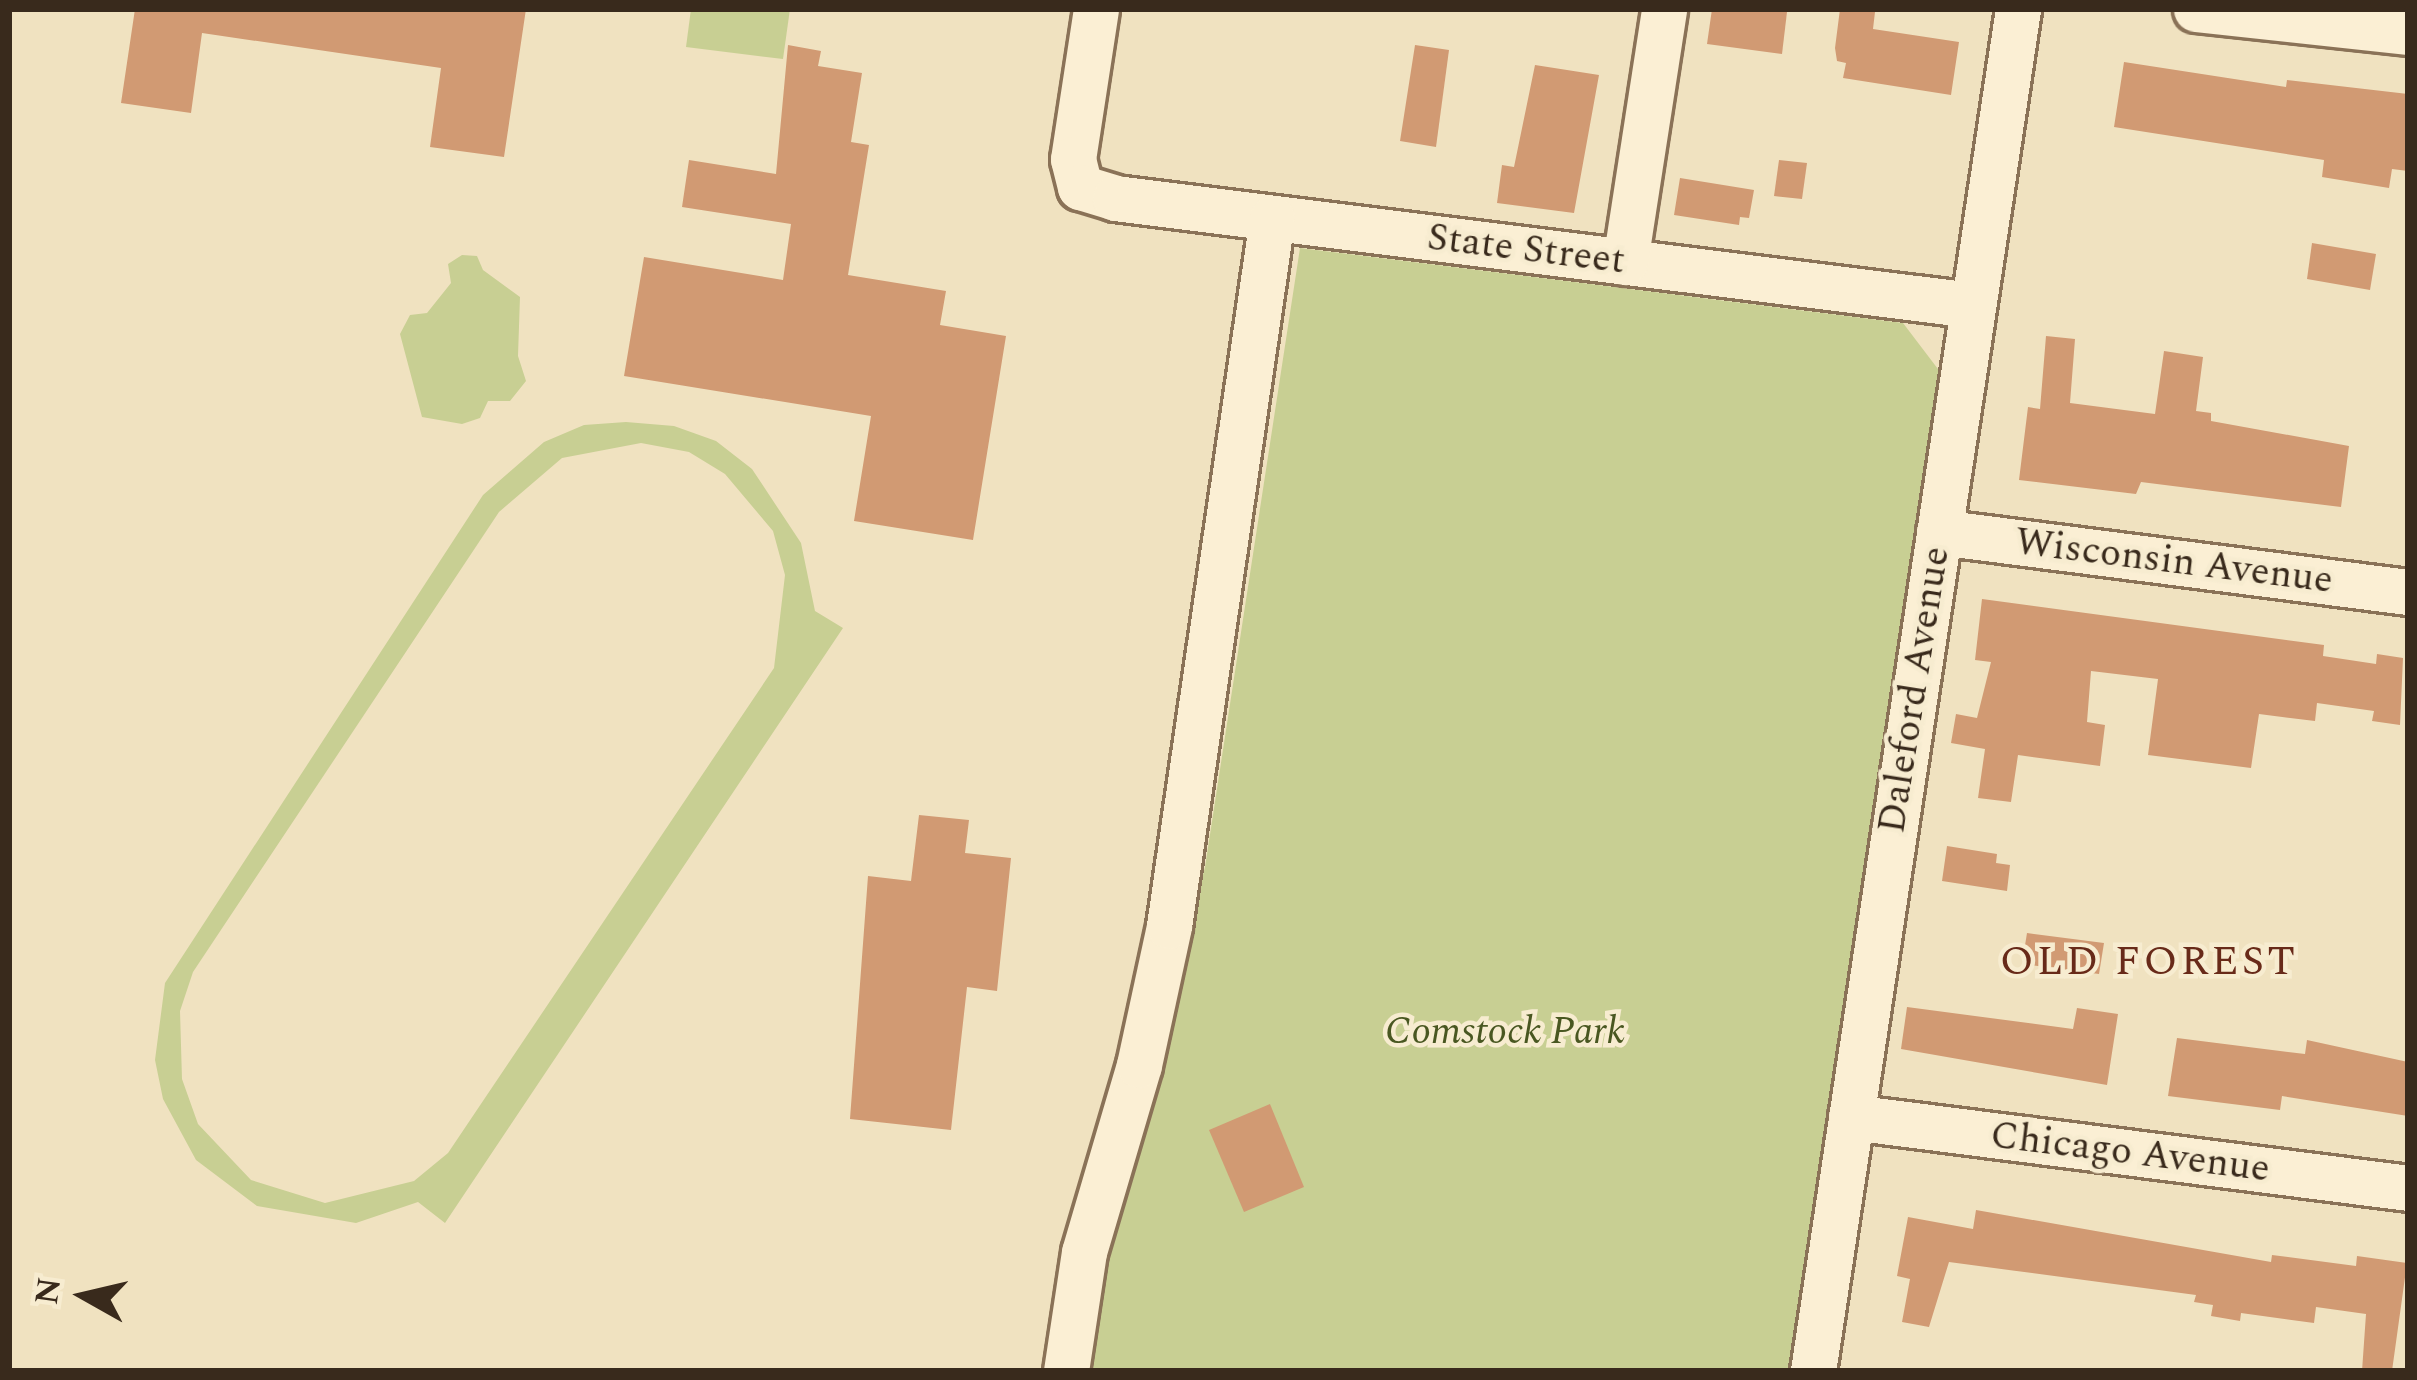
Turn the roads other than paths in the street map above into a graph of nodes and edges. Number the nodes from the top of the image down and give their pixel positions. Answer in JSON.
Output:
{"nodes":[{"id":1,"x":1096,"y":9,"type":"edge"},
{"id":2,"x":1664,"y":9,"type":"edge"},
{"id":3,"x":2018,"y":9,"type":"edge"},
{"id":4,"x":2196,"y":9,"type":"edge"},
{"id":5,"x":2251,"y":10,"type":"edge"},
{"id":6,"x":2408,"y":32,"type":"edge"},
{"id":7,"x":1272,"y":218,"type":"junction"},
{"id":8,"x":1625,"y":262,"type":"junction"},
{"id":9,"x":1972,"y":305,"type":"junction"},
{"id":10,"x":1940,"y":532,"type":"junction"},
{"id":11,"x":2408,"y":592,"type":"edge"},
{"id":12,"x":1852,"y":1117,"type":"junction"},
{"id":13,"x":2408,"y":1188,"type":"edge"},
{"id":14,"x":1066,"y":1371,"type":"edge"},
{"id":15,"x":1813,"y":1371,"type":"edge"}],
"edges":[{"from":1,"to":7,"type":"street","name":"State Street"},
{"from":2,"to":8,"type":"street"},
{"from":3,"to":9,"type":"street","name":"Daleford Avenue"},
{"from":4,"to":5,"type":"street"},
{"from":5,"to":6,"type":"street"},
{"from":7,"to":8,"type":"street","name":"State Street"},
{"from":7,"to":14,"type":"street"},
{"from":8,"to":9,"type":"street","name":"State Street"},
{"from":9,"to":10,"type":"street","name":"Daleford Avenue"},
{"from":10,"to":11,"type":"street","name":"Wisconsin Avenue"},
{"from":10,"to":12,"type":"street","name":"Daleford Avenue"},
{"from":12,"to":13,"type":"street","name":"Chicago Avenue"},
{"from":12,"to":15,"type":"street","name":"Daleford Avenue"}]}
